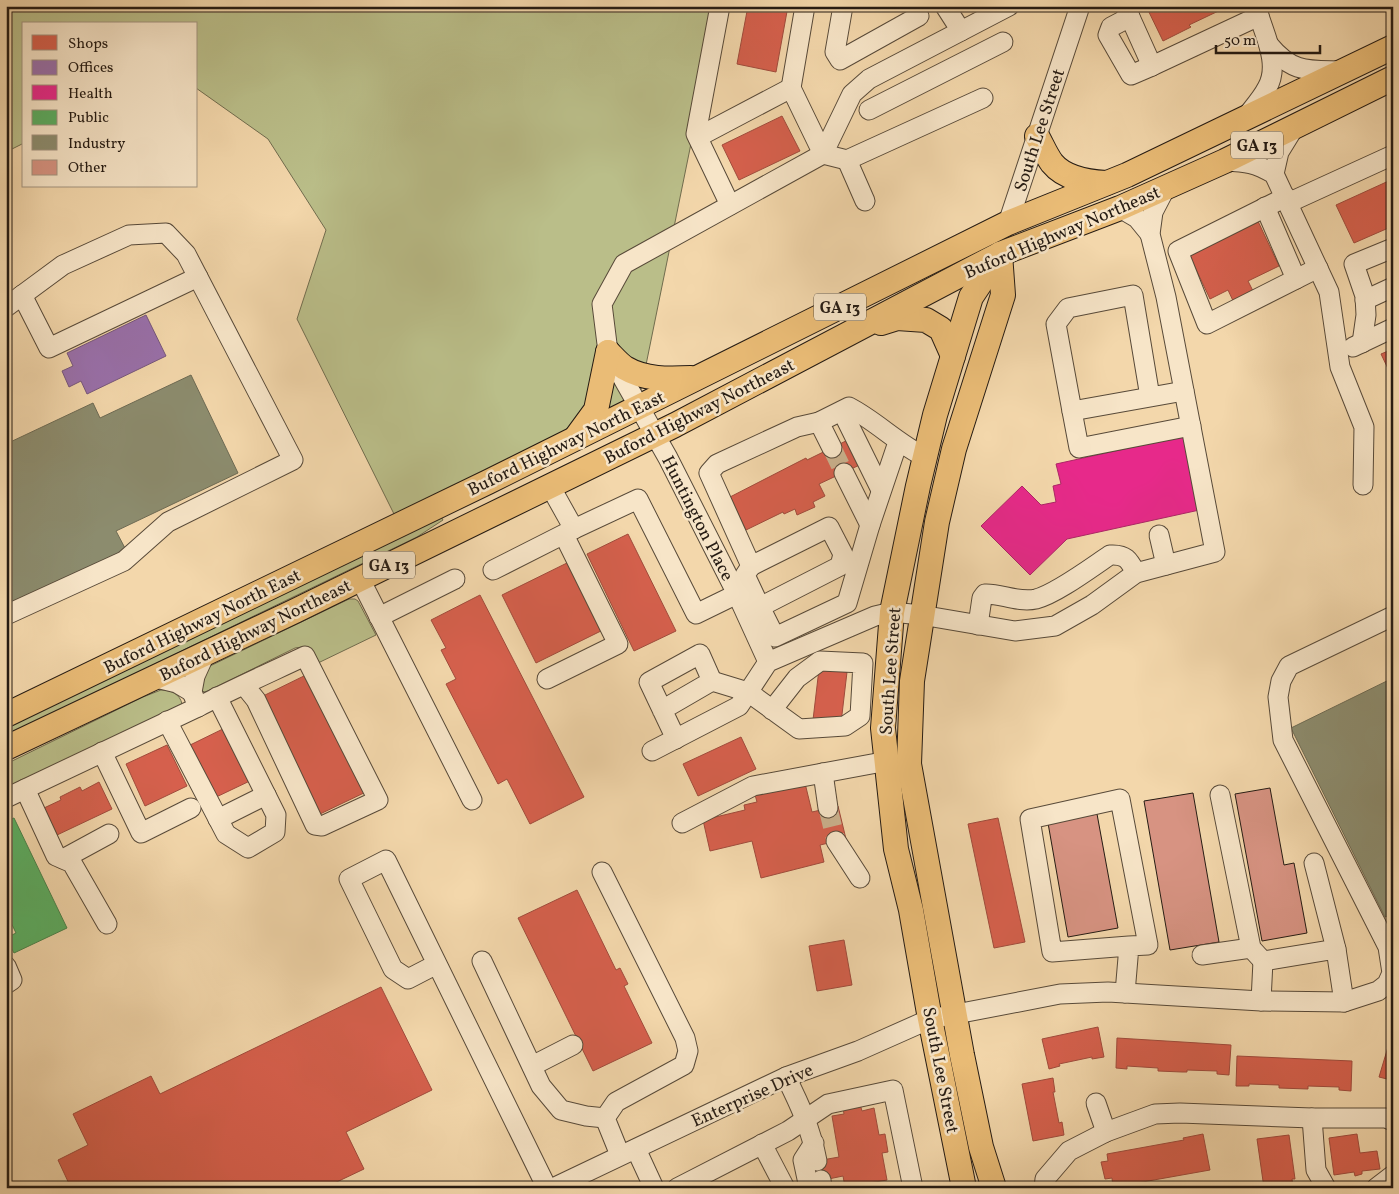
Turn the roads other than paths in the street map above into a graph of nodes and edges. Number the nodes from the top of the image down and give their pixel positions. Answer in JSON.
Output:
{"nodes":[{"id":1,"x":720,"y":6,"type":"edge"},
{"id":2,"x":805,"y":6,"type":"edge"},
{"id":3,"x":843,"y":6,"type":"edge"},
{"id":4,"x":945,"y":6,"type":"edge"},
{"id":5,"x":1009,"y":6,"type":"edge"},
{"id":6,"x":1080,"y":6,"type":"edge"},
{"id":7,"x":916,"y":11,"type":"edge"},
{"id":8,"x":1127,"y":11,"type":"edge"},
{"id":9,"x":1256,"y":11,"type":"edge"},
{"id":10,"x":961,"y":31,"type":"junction"},
{"id":11,"x":1003,"y":42,"type":"dead end"},
{"id":12,"x":934,"y":45,"type":"junction"},
{"id":13,"x":1269,"y":45,"type":"junction"},
{"id":14,"x":1393,"y":47,"type":"edge"},
{"id":15,"x":1152,"y":66,"type":"junction"},
{"id":16,"x":1344,"y":71,"type":"junction"},
{"id":17,"x":1393,"y":78,"type":"edge"},
{"id":18,"x":792,"y":88,"type":"junction"},
{"id":19,"x":983,"y":98,"type":"dead end"},
{"id":20,"x":869,"y":110,"type":"dead end"},
{"id":21,"x":1245,"y":118,"type":"junction"},
{"id":22,"x":1295,"y":126,"type":"junction"},
{"id":23,"x":1037,"y":136,"type":"junction"},
{"id":24,"x":698,"y":137,"type":"junction"},
{"id":25,"x":824,"y":154,"type":"junction"},
{"id":26,"x":1393,"y":155,"type":"edge"},
{"id":27,"x":846,"y":160,"type":"junction"},
{"id":28,"x":1225,"y":161,"type":"junction"},
{"id":29,"x":1274,"y":174,"type":"junction"},
{"id":30,"x":1117,"y":179,"type":"junction"},
{"id":31,"x":1166,"y":188,"type":"junction"},
{"id":32,"x":1287,"y":200,"type":"junction"},
{"id":33,"x":865,"y":201,"type":"dead end"},
{"id":34,"x":730,"y":205,"type":"junction"},
{"id":35,"x":1265,"y":207,"type":"junction"},
{"id":36,"x":1120,"y":208,"type":"junction"},
{"id":37,"x":1008,"y":223,"type":"junction"},
{"id":38,"x":1150,"y":234,"type":"junction"},
{"id":39,"x":1393,"y":248,"type":"edge"},
{"id":40,"x":1000,"y":254,"type":"junction"},
{"id":41,"x":1318,"y":268,"type":"junction"},
{"id":42,"x":198,"y":277,"type":"junction"},
{"id":43,"x":1296,"y":279,"type":"junction"},
{"id":44,"x":1393,"y":288,"type":"edge"},
{"id":45,"x":22,"y":295,"type":"junction"},
{"id":46,"x":1365,"y":300,"type":"junction"},
{"id":47,"x":6,"y":306,"type":"edge"},
{"id":48,"x":1393,"y":328,"type":"edge"},
{"id":49,"x":856,"y":331,"type":"junction"},
{"id":50,"x":1362,"y":343,"type":"junction"},
{"id":51,"x":608,"y":352,"type":"junction"},
{"id":52,"x":1338,"y":354,"type":"junction"},
{"id":53,"x":953,"y":356,"type":"junction"},
{"id":54,"x":697,"y":378,"type":"junction"},
{"id":55,"x":1184,"y":391,"type":"junction"},
{"id":56,"x":1150,"y":397,"type":"junction"},
{"id":57,"x":639,"y":407,"type":"junction"},
{"id":58,"x":1072,"y":410,"type":"junction"},
{"id":59,"x":842,"y":411,"type":"junction"},
{"id":60,"x":818,"y":422,"type":"junction"},
{"id":61,"x":1191,"y":426,"type":"junction"},
{"id":62,"x":655,"y":435,"type":"junction"},
{"id":63,"x":575,"y":439,"type":"junction"},
{"id":64,"x":898,"y":442,"type":"junction"},
{"id":65,"x":832,"y":448,"type":"tunnel mouth"},
{"id":66,"x":925,"y":457,"type":"junction"},
{"id":67,"x":844,"y":473,"type":"tunnel mouth"},
{"id":68,"x":1363,"y":485,"type":"dead end"},
{"id":69,"x":550,"y":486,"type":"junction"},
{"id":70,"x":881,"y":490,"type":"junction"},
{"id":71,"x":870,"y":525,"type":"junction"},
{"id":72,"x":569,"y":532,"type":"junction"},
{"id":73,"x":1159,"y":535,"type":"dead end"},
{"id":74,"x":1166,"y":565,"type":"junction"},
{"id":75,"x":750,"y":566,"type":"junction"},
{"id":76,"x":493,"y":570,"type":"dead end"},
{"id":77,"x":1136,"y":573,"type":"junction"},
{"id":78,"x":360,"y":579,"type":"junction"},
{"id":79,"x":455,"y":579,"type":"dead end"},
{"id":80,"x":737,"y":594,"type":"junction"},
{"id":81,"x":848,"y":603,"type":"junction"},
{"id":82,"x":760,"y":607,"type":"junction"},
{"id":83,"x":892,"y":612,"type":"junction"},
{"id":84,"x":6,"y":615,"type":"edge"},
{"id":85,"x":921,"y":615,"type":"junction"},
{"id":86,"x":1393,"y":616,"type":"edge"},
{"id":87,"x":379,"y":617,"type":"junction"},
{"id":88,"x":857,"y":623,"type":"junction"},
{"id":89,"x":978,"y":625,"type":"junction"},
{"id":90,"x":775,"y":637,"type":"junction"},
{"id":91,"x":205,"y":654,"type":"junction"},
{"id":92,"x":768,"y":662,"type":"junction"},
{"id":93,"x":863,"y":663,"type":"junction"},
{"id":94,"x":888,"y":664,"type":"junction"},
{"id":95,"x":156,"y":678,"type":"junction"},
{"id":96,"x":547,"y":679,"type":"dead end"},
{"id":97,"x":712,"y":681,"type":"junction"},
{"id":98,"x":244,"y":684,"type":"junction"},
{"id":99,"x":748,"y":692,"type":"junction"},
{"id":100,"x":217,"y":697,"type":"junction"},
{"id":101,"x":195,"y":699,"type":"junction"},
{"id":102,"x":662,"y":710,"type":"junction"},
{"id":103,"x":772,"y":710,"type":"junction"},
{"id":104,"x":6,"y":715,"type":"edge"},
{"id":105,"x":167,"y":721,"type":"junction"},
{"id":106,"x":676,"y":739,"type":"junction"},
{"id":107,"x":6,"y":748,"type":"edge"},
{"id":108,"x":652,"y":751,"type":"dead end"},
{"id":109,"x":102,"y":752,"type":"junction"},
{"id":110,"x":887,"y":763,"type":"junction"},
{"id":111,"x":823,"y":773,"type":"junction"},
{"id":112,"x":25,"y":789,"type":"junction"},
{"id":113,"x":266,"y":795,"type":"junction"},
{"id":114,"x":1220,"y":795,"type":"dead end"},
{"id":115,"x":6,"y":798,"type":"edge"},
{"id":116,"x":472,"y":800,"type":"dead end"},
{"id":117,"x":192,"y":808,"type":"dead end"},
{"id":118,"x":828,"y":808,"type":"tunnel mouth"},
{"id":119,"x":218,"y":819,"type":"junction"},
{"id":120,"x":682,"y":822,"type":"dead end"},
{"id":121,"x":109,"y":834,"type":"dead end"},
{"id":122,"x":836,"y":841,"type":"tunnel mouth"},
{"id":123,"x":63,"y":859,"type":"junction"},
{"id":124,"x":1314,"y":862,"type":"dead end"},
{"id":125,"x":602,"y":872,"type":"dead end"},
{"id":126,"x":860,"y":878,"type":"dead end"},
{"id":127,"x":107,"y":924,"type":"dead end"},
{"id":128,"x":1129,"y":946,"type":"junction"},
{"id":129,"x":1390,"y":946,"type":"edge"},
{"id":130,"x":1336,"y":949,"type":"junction"},
{"id":131,"x":1257,"y":954,"type":"junction"},
{"id":132,"x":1202,"y":955,"type":"dead end"},
{"id":133,"x":482,"y":961,"type":"dead end"},
{"id":134,"x":437,"y":964,"type":"junction"},
{"id":135,"x":6,"y":966,"type":"edge"},
{"id":136,"x":1390,"y":983,"type":"edge"},
{"id":137,"x":6,"y":984,"type":"edge"},
{"id":138,"x":1125,"y":993,"type":"junction"},
{"id":139,"x":1261,"y":1001,"type":"junction"},
{"id":140,"x":1344,"y":1002,"type":"junction"},
{"id":141,"x":955,"y":1014,"type":"junction"},
{"id":142,"x":930,"y":1019,"type":"junction"},
{"id":143,"x":573,"y":1045,"type":"dead end"},
{"id":144,"x":532,"y":1066,"type":"junction"},
{"id":145,"x":786,"y":1076,"type":"junction"},
{"id":146,"x":1096,"y":1103,"type":"dead end"},
{"id":147,"x":605,"y":1118,"type":"junction"},
{"id":148,"x":1312,"y":1118,"type":"junction"},
{"id":149,"x":807,"y":1119,"type":"junction"},
{"id":150,"x":1393,"y":1121,"type":"edge"},
{"id":151,"x":1106,"y":1132,"type":"junction"},
{"id":152,"x":762,"y":1144,"type":"junction"},
{"id":153,"x":628,"y":1152,"type":"junction"},
{"id":154,"x":1393,"y":1175,"type":"edge"},
{"id":155,"x":817,"y":1185,"type":"edge"},
{"id":156,"x":961,"y":1187,"type":"edge"},
{"id":157,"x":547,"y":1188,"type":"edge"},
{"id":158,"x":553,"y":1188,"type":"edge"},
{"id":159,"x":654,"y":1188,"type":"edge"},
{"id":160,"x":677,"y":1188,"type":"edge"},
{"id":161,"x":785,"y":1188,"type":"edge"},
{"id":162,"x":913,"y":1188,"type":"edge"},
{"id":163,"x":994,"y":1188,"type":"edge"},
{"id":164,"x":1044,"y":1188,"type":"edge"},
{"id":165,"x":1326,"y":1188,"type":"edge"},
{"id":166,"x":1376,"y":1188,"type":"edge"}],
"edges":[{"from":1,"to":24,"type":"street"},
{"from":2,"to":18,"type":"street"},
{"from":3,"to":7,"type":"street"},
{"from":4,"to":10,"type":"street"},
{"from":5,"to":10,"type":"street"},
{"from":6,"to":23,"type":"street","name":"South Lee Street"},
{"from":7,"to":12,"type":"street"},
{"from":8,"to":15,"type":"street"},
{"from":8,"to":15,"type":"street"},
{"from":9,"to":13,"type":"street"},
{"from":9,"to":15,"type":"street"},
{"from":10,"to":12,"type":"street"},
{"from":11,"to":20,"type":"street"},
{"from":12,"to":25,"type":"street"},
{"from":13,"to":16,"type":"street"},
{"from":13,"to":21,"type":"street"},
{"from":14,"to":16,"type":"main road","name":"Buford Highway Northeast","number":"GA 13"},
{"from":16,"to":21,"type":"main road","name":"Buford Highway Northeast","number":"GA 13"},
{"from":17,"to":22,"type":"main road","name":"Buford Highway Northeast","number":"GA 13"},
{"from":18,"to":24,"type":"street"},
{"from":18,"to":25,"type":"street"},
{"from":19,"to":27,"type":"street"},
{"from":21,"to":30,"type":"main road","name":"Buford Highway Northeast","number":"GA 13"},
{"from":22,"to":28,"type":"main road","name":"Buford Highway Northeast","number":"GA 13"},
{"from":22,"to":29,"type":"street"},
{"from":23,"to":30,"type":"main road"},
{"from":23,"to":37,"type":"street","name":"South Lee Street"},
{"from":24,"to":34,"type":"street"},
{"from":25,"to":27,"type":"street"},
{"from":25,"to":34,"type":"street"},
{"from":26,"to":32,"type":"street"},
{"from":27,"to":33,"type":"street"},
{"from":28,"to":29,"type":"street"},
{"from":28,"to":31,"type":"main road","name":"Buford Highway Northeast","number":"GA 13"},
{"from":29,"to":32,"type":"street"},
{"from":30,"to":37,"type":"main road","name":"Buford Highway North East","number":"GA 13"},
{"from":31,"to":36,"type":"main road","name":"Buford Highway Northeast","number":"GA 13"},
{"from":31,"to":38,"type":"street"},
{"from":32,"to":35,"type":"street"},
{"from":32,"to":41,"type":"street"},
{"from":34,"to":51,"type":"street"},
{"from":35,"to":43,"type":"street"},
{"from":35,"to":43,"type":"street"},
{"from":36,"to":38,"type":"street"},
{"from":36,"to":40,"type":"main road","name":"Buford Highway Northeast","number":"GA 13"},
{"from":37,"to":40,"type":"main road","name":"South Lee Street"},
{"from":37,"to":54,"type":"main road","name":"Buford Highway North East","number":"GA 13"},
{"from":38,"to":55,"type":"street"},
{"from":39,"to":46,"type":"street"},
{"from":40,"to":49,"type":"main road","name":"Buford Highway Northeast","number":"GA 13"},
{"from":40,"to":53,"type":"main road","name":"South Lee Street"},
{"from":40,"to":85,"type":"main road","name":"South Lee Street"},
{"from":41,"to":43,"type":"street"},
{"from":41,"to":52,"type":"street"},
{"from":42,"to":45,"type":"street"},
{"from":42,"to":45,"type":"street"},
{"from":42,"to":84,"type":"street"},
{"from":44,"to":46,"type":"street"},
{"from":45,"to":47,"type":"street"},
{"from":46,"to":50,"type":"street"},
{"from":48,"to":50,"type":"street"},
{"from":49,"to":53,"type":"main road"},
{"from":49,"to":62,"type":"main road","name":"Buford Highway Northeast","number":"GA 13"},
{"from":50,"to":52,"type":"street"},
{"from":51,"to":54,"type":"main road"},
{"from":51,"to":57,"type":"street","name":"Huntington Place"},
{"from":51,"to":63,"type":"main road"},
{"from":52,"to":68,"type":"street"},
{"from":53,"to":66,"type":"main road","name":"South Lee Street"},
{"from":54,"to":57,"type":"main road","name":"Buford Highway North East","number":"GA 13"},
{"from":55,"to":56,"type":"street"},
{"from":55,"to":61,"type":"street"},
{"from":56,"to":58,"type":"street"},
{"from":56,"to":58,"type":"street"},
{"from":57,"to":62,"type":"street","name":"Huntington Place"},
{"from":57,"to":63,"type":"main road","name":"Buford Highway North East","number":"GA 13"},
{"from":58,"to":61,"type":"street"},
{"from":59,"to":60,"type":"street"},
{"from":59,"to":64,"type":"street"},
{"from":59,"to":70,"type":"street"},
{"from":60,"to":65,"type":"street"},
{"from":60,"to":75,"type":"street"},
{"from":61,"to":74,"type":"street"},
{"from":62,"to":69,"type":"main road","name":"Buford Highway Northeast","number":"GA 13"},
{"from":62,"to":80,"type":"street","name":"Huntington Place"},
{"from":63,"to":104,"type":"main road","name":"Buford Highway North East","number":"GA 13"},
{"from":64,"to":66,"type":"street"},
{"from":64,"to":70,"type":"street"},
{"from":66,"to":83,"type":"main road","name":"South Lee Street"},
{"from":67,"to":71,"type":"street"},
{"from":69,"to":72,"type":"street"},
{"from":69,"to":78,"type":"main road","name":"Buford Highway Northeast","number":"GA 13"},
{"from":70,"to":71,"type":"street"},
{"from":71,"to":81,"type":"street"},
{"from":72,"to":76,"type":"street"},
{"from":72,"to":80,"type":"street"},
{"from":72,"to":96,"type":"street"},
{"from":73,"to":74,"type":"street"},
{"from":74,"to":77,"type":"street"},
{"from":75,"to":82,"type":"street"},
{"from":75,"to":82,"type":"street"},
{"from":77,"to":89,"type":"street"},
{"from":77,"to":89,"type":"street"},
{"from":78,"to":87,"type":"street"},
{"from":78,"to":91,"type":"main road","name":"Buford Highway Northeast","number":"GA 13"},
{"from":79,"to":87,"type":"street"},
{"from":80,"to":92,"type":"street","name":"Huntington Place"},
{"from":81,"to":88,"type":"street"},
{"from":81,"to":90,"type":"street"},
{"from":82,"to":90,"type":"street"},
{"from":83,"to":85,"type":"street"},
{"from":83,"to":88,"type":"street"},
{"from":83,"to":94,"type":"main road","name":"South Lee Street"},
{"from":85,"to":89,"type":"street"},
{"from":85,"to":141,"type":"main road","name":"South Lee Street"},
{"from":86,"to":129,"type":"street"},
{"from":87,"to":116,"type":"street"},
{"from":88,"to":92,"type":"street"},
{"from":90,"to":92,"type":"street"},
{"from":91,"to":95,"type":"main road","name":"Buford Highway Northeast","number":"GA 13"},
{"from":91,"to":101,"type":"street"},
{"from":92,"to":99,"type":"street"},
{"from":93,"to":94,"type":"street"},
{"from":93,"to":103,"type":"street"},
{"from":93,"to":103,"type":"street"},
{"from":94,"to":110,"type":"main road","name":"South Lee Street"},
{"from":95,"to":101,"type":"street"},
{"from":95,"to":107,"type":"main road","name":"Buford Highway Northeast","number":"GA 13"},
{"from":97,"to":99,"type":"street"},
{"from":97,"to":102,"type":"street"},
{"from":97,"to":102,"type":"street"},
{"from":98,"to":98,"type":"street"},
{"from":98,"to":100,"type":"street"},
{"from":99,"to":103,"type":"street"},
{"from":99,"to":106,"type":"street"},
{"from":100,"to":101,"type":"street"},
{"from":100,"to":113,"type":"street"},
{"from":101,"to":105,"type":"street"},
{"from":102,"to":106,"type":"street"},
{"from":105,"to":109,"type":"street"},
{"from":105,"to":119,"type":"street"},
{"from":106,"to":108,"type":"street"},
{"from":109,"to":112,"type":"street"},
{"from":109,"to":117,"type":"street"},
{"from":110,"to":111,"type":"street"},
{"from":110,"to":142,"type":"main road","name":"South Lee Street"},
{"from":111,"to":118,"type":"street"},
{"from":111,"to":120,"type":"street"},
{"from":112,"to":115,"type":"street"},
{"from":112,"to":123,"type":"street"},
{"from":113,"to":119,"type":"street"},
{"from":113,"to":119,"type":"street"},
{"from":114,"to":131,"type":"street"},
{"from":121,"to":123,"type":"street"},
{"from":122,"to":126,"type":"street"},
{"from":123,"to":127,"type":"street"},
{"from":124,"to":130,"type":"street"},
{"from":125,"to":147,"type":"street"},
{"from":128,"to":128,"type":"street"},
{"from":128,"to":138,"type":"street"},
{"from":129,"to":136,"type":"street"},
{"from":130,"to":131,"type":"street"},
{"from":130,"to":140,"type":"street"},
{"from":131,"to":132,"type":"street"},
{"from":131,"to":139,"type":"street"},
{"from":133,"to":144,"type":"street"},
{"from":134,"to":134,"type":"street"},
{"from":134,"to":157,"type":"street"},
{"from":135,"to":137,"type":"street"},
{"from":136,"to":140,"type":"street","name":"Enterprise Drive"},
{"from":138,"to":139,"type":"street","name":"Enterprise Drive"},
{"from":138,"to":141,"type":"street","name":"Enterprise Drive"},
{"from":139,"to":140,"type":"street","name":"Enterprise Drive"},
{"from":141,"to":142,"type":"street","name":"Enterprise Drive"},
{"from":141,"to":163,"type":"main road","name":"South Lee Street"},
{"from":142,"to":145,"type":"street","name":"Enterprise Drive"},
{"from":142,"to":156,"type":"main road","name":"South Lee Street"},
{"from":143,"to":144,"type":"street"},
{"from":144,"to":147,"type":"street"},
{"from":145,"to":149,"type":"street"},
{"from":145,"to":153,"type":"street","name":"Enterprise Drive"},
{"from":146,"to":151,"type":"street"},
{"from":147,"to":153,"type":"street"},
{"from":148,"to":150,"type":"street"},
{"from":148,"to":151,"type":"street"},
{"from":148,"to":165,"type":"street"},
{"from":149,"to":152,"type":"street"},
{"from":149,"to":155,"type":"street"},
{"from":149,"to":162,"type":"street"},
{"from":151,"to":164,"type":"street"},
{"from":152,"to":160,"type":"street"},
{"from":152,"to":161,"type":"street"},
{"from":153,"to":158,"type":"street","name":"Enterprise Drive"},
{"from":153,"to":159,"type":"street"},
{"from":154,"to":166,"type":"street"}]}
